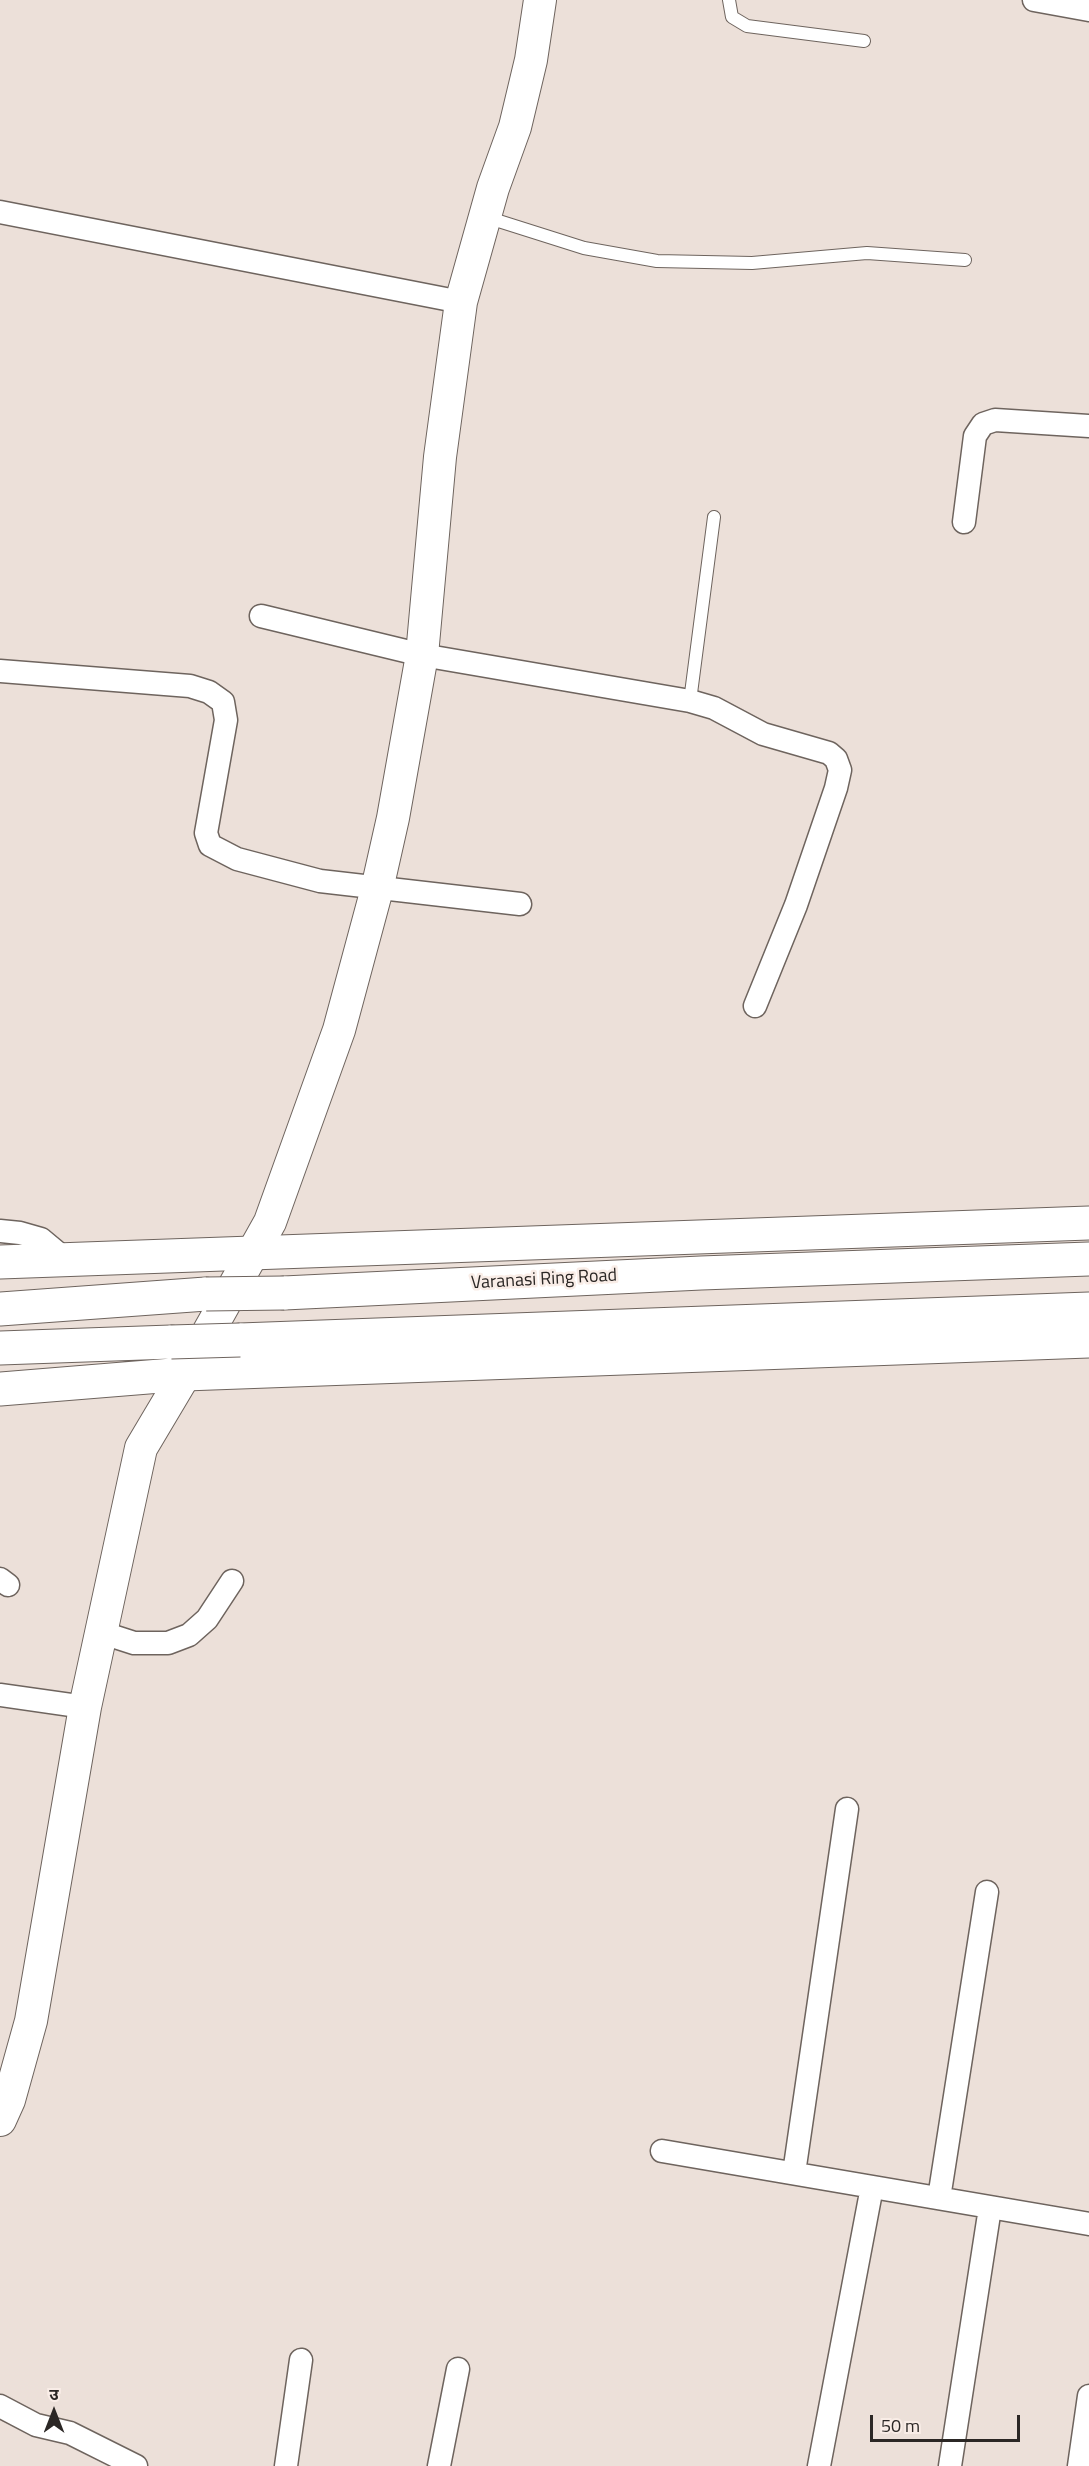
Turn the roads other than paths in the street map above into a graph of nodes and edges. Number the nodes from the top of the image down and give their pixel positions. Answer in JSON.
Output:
{"nodes":[{"id":1,"x":540,"y":0,"type":"edge"},
{"id":2,"x":729,"y":0,"type":"edge"},
{"id":3,"x":1034,"y":0,"type":"edge"},
{"id":4,"x":1089,"y":10,"type":"edge"},
{"id":5,"x":864,"y":41,"type":"dead end"},
{"id":6,"x":0,"y":212,"type":"edge"},
{"id":7,"x":485,"y":217,"type":"junction"},
{"id":8,"x":965,"y":260,"type":"dead end"},
{"id":9,"x":461,"y":302,"type":"junction"},
{"id":10,"x":1089,"y":426,"type":"edge"},
{"id":11,"x":714,"y":517,"type":"dead end"},
{"id":12,"x":964,"y":522,"type":"dead end"},
{"id":13,"x":261,"y":616,"type":"dead end"},
{"id":14,"x":422,"y":655,"type":"junction"},
{"id":15,"x":0,"y":671,"type":"edge"},
{"id":16,"x":690,"y":701,"type":"junction"},
{"id":17,"x":377,"y":889,"type":"junction"},
{"id":18,"x":520,"y":904,"type":"dead end"},
{"id":19,"x":754,"y":1006,"type":"dead end"},
{"id":20,"x":1089,"y":1223,"type":"edge"},
{"id":21,"x":0,"y":1231,"type":"edge"},
{"id":22,"x":253,"y":1252,"type":"junction"},
{"id":23,"x":1089,"y":1258,"type":"edge"},
{"id":24,"x":65,"y":1260,"type":"junction"},
{"id":25,"x":0,"y":1262,"type":"edge"},
{"id":26,"x":0,"y":1309,"type":"edge"},
{"id":27,"x":1089,"y":1309,"type":"edge"},
{"id":28,"x":1089,"y":1341,"type":"edge"},
{"id":29,"x":0,"y":1348,"type":"edge"},
{"id":30,"x":185,"y":1374,"type":"junction"},
{"id":31,"x":0,"y":1389,"type":"edge"},
{"id":32,"x":232,"y":1581,"type":"dead end"},
{"id":33,"x":100,"y":1632,"type":"junction"},
{"id":34,"x":0,"y":1695,"type":"edge"},
{"id":35,"x":85,"y":1707,"type":"junction"},
{"id":36,"x":847,"y":1809,"type":"dead end"},
{"id":37,"x":987,"y":1892,"type":"dead end"},
{"id":38,"x":0,"y":2120,"type":"edge"},
{"id":39,"x":662,"y":2151,"type":"dead end"},
{"id":40,"x":794,"y":2173,"type":"junction"},
{"id":41,"x":872,"y":2187,"type":"junction"},
{"id":42,"x":939,"y":2198,"type":"junction"},
{"id":43,"x":990,"y":2208,"type":"junction"},
{"id":44,"x":1089,"y":2224,"type":"edge"},
{"id":45,"x":301,"y":2360,"type":"dead end"},
{"id":46,"x":458,"y":2369,"type":"dead end"},
{"id":47,"x":1089,"y":2396,"type":"edge"},
{"id":48,"x":0,"y":2406,"type":"edge"},
{"id":49,"x":136,"y":2466,"type":"edge"},
{"id":50,"x":286,"y":2466,"type":"edge"},
{"id":51,"x":439,"y":2466,"type":"edge"},
{"id":52,"x":819,"y":2466,"type":"edge"},
{"id":53,"x":950,"y":2466,"type":"edge"},
{"id":54,"x":1079,"y":2466,"type":"edge"}],
"edges":[{"from":1,"to":7,"type":"street"},
{"from":2,"to":5,"type":"lane"},
{"from":3,"to":4,"type":"street"},
{"from":6,"to":9,"type":"street"},
{"from":7,"to":8,"type":"lane"},
{"from":7,"to":9,"type":"street"},
{"from":9,"to":14,"type":"street"},
{"from":10,"to":12,"type":"street"},
{"from":11,"to":16,"type":"lane"},
{"from":13,"to":14,"type":"street"},
{"from":14,"to":16,"type":"street"},
{"from":14,"to":17,"type":"street"},
{"from":15,"to":17,"type":"street"},
{"from":16,"to":19,"type":"street"},
{"from":17,"to":18,"type":"street"},
{"from":17,"to":22,"type":"street"},
{"from":20,"to":22,"type":"highway"},
{"from":21,"to":24,"type":"street"},
{"from":22,"to":24,"type":"highway"},
{"from":22,"to":30,"type":"street"},
{"from":23,"to":26,"type":"highway","name":"Varanasi Ring Road","bridge":true},
{"from":24,"to":25,"type":"highway"},
{"from":27,"to":29,"type":"highway","bridge":true},
{"from":28,"to":30,"type":"highway"},
{"from":30,"to":31,"type":"highway"},
{"from":30,"to":33,"type":"street"},
{"from":32,"to":33,"type":"street"},
{"from":33,"to":35,"type":"street"},
{"from":34,"to":35,"type":"street"},
{"from":35,"to":38,"type":"street"},
{"from":36,"to":40,"type":"street"},
{"from":37,"to":42,"type":"street"},
{"from":39,"to":40,"type":"street"},
{"from":40,"to":41,"type":"street"},
{"from":41,"to":42,"type":"street"},
{"from":41,"to":52,"type":"street"},
{"from":42,"to":43,"type":"street"},
{"from":43,"to":44,"type":"street"},
{"from":43,"to":53,"type":"street"},
{"from":45,"to":50,"type":"street"},
{"from":46,"to":51,"type":"street"},
{"from":47,"to":54,"type":"street"},
{"from":48,"to":49,"type":"street"}]}
